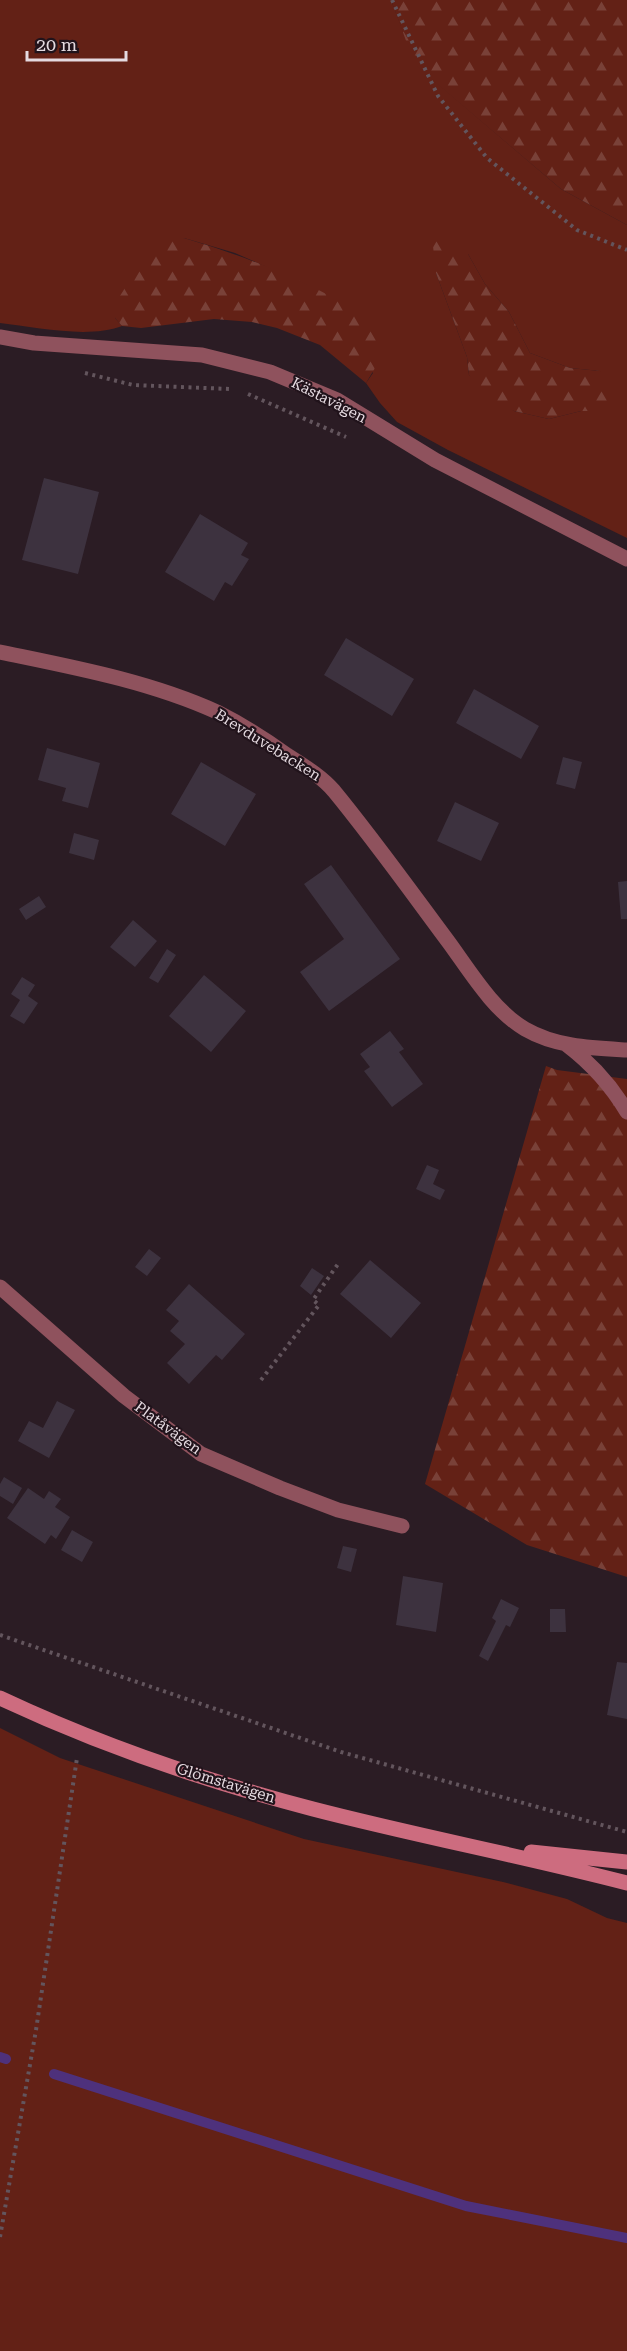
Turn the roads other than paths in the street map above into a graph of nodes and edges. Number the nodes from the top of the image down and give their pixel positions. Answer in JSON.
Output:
{"nodes":[{"id":1,"x":0,"y":337,"type":"edge"},
{"id":2,"x":627,"y":559,"type":"edge"},
{"id":3,"x":0,"y":652,"type":"edge"},
{"id":4,"x":565,"y":1043,"type":"junction"},
{"id":5,"x":627,"y":1050,"type":"edge"},
{"id":6,"x":627,"y":1112,"type":"edge"},
{"id":7,"x":0,"y":1287,"type":"edge"},
{"id":8,"x":402,"y":1526,"type":"dead end"},
{"id":9,"x":0,"y":1698,"type":"edge"},
{"id":10,"x":460,"y":1844,"type":"junction"},
{"id":11,"x":627,"y":1862,"type":"edge"},
{"id":12,"x":627,"y":1883,"type":"edge"}],
"edges":[{"from":1,"to":2,"type":"street","name":"Kästavägen"},
{"from":3,"to":4,"type":"street","name":"Brevduvebacken"},
{"from":4,"to":5,"type":"street","name":"Brevduvebacken"},
{"from":4,"to":6,"type":"street","name":"Brevduvebacken"},
{"from":7,"to":8,"type":"street","name":"Platåvägen"},
{"from":9,"to":10,"type":"main road","name":"Glömstavägen"},
{"from":10,"to":11,"type":"main road","name":"Glömstavägen"},
{"from":10,"to":12,"type":"main road","name":"Glömstavägen"}]}
